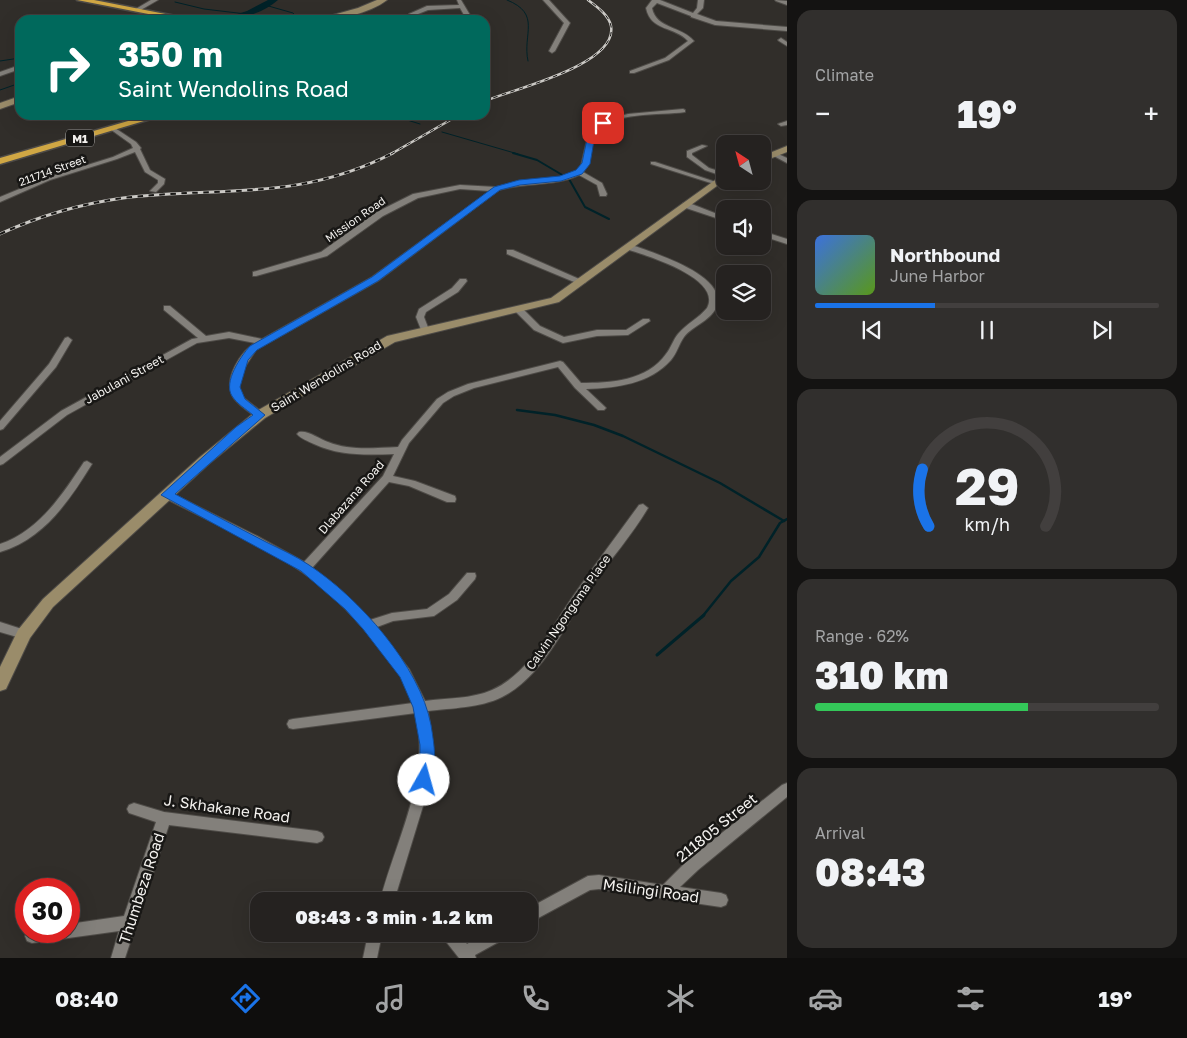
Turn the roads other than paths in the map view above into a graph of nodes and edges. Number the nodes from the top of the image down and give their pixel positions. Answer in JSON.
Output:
{"nodes":[{"id":1,"x":81,"y":0,"type":"edge"},
{"id":2,"x":155,"y":0,"type":"edge"},
{"id":3,"x":383,"y":0,"type":"edge"},
{"id":4,"x":458,"y":0,"type":"edge"},
{"id":5,"x":546,"y":0,"type":"edge"},
{"id":6,"x":655,"y":0,"type":"edge"},
{"id":7,"x":702,"y":0,"type":"edge"},
{"id":8,"x":778,"y":0,"type":"edge"},
{"id":9,"x":787,"y":2,"type":"edge"},
{"id":10,"x":462,"y":6,"type":"junction"},
{"id":11,"x":137,"y":10,"type":"junction"},
{"id":12,"x":164,"y":15,"type":"edge"},
{"id":13,"x":340,"y":15,"type":"edge"},
{"id":14,"x":411,"y":15,"type":"edge"},
{"id":15,"x":467,"y":15,"type":"edge"},
{"id":16,"x":693,"y":16,"type":"junction"},
{"id":17,"x":787,"y":29,"type":"edge"},
{"id":18,"x":553,"y":50,"type":"dead end"},
{"id":19,"x":15,"y":69,"type":"edge"},
{"id":20,"x":632,"y":72,"type":"dead end"},
{"id":21,"x":0,"y":74,"type":"edge"},
{"id":22,"x":15,"y":101,"type":"edge"},
{"id":23,"x":0,"y":106,"type":"edge"},
{"id":24,"x":683,"y":111,"type":"dead end"},
{"id":25,"x":141,"y":120,"type":"edge"},
{"id":26,"x":112,"y":128,"type":"junction"},
{"id":27,"x":704,"y":146,"type":"dead end"},
{"id":28,"x":138,"y":148,"type":"junction"},
{"id":29,"x":787,"y":150,"type":"edge"},
{"id":30,"x":774,"y":154,"type":"junction"},
{"id":31,"x":771,"y":155,"type":"edge"},
{"id":32,"x":0,"y":161,"type":"edge"},
{"id":33,"x":787,"y":161,"type":"edge"},
{"id":34,"x":653,"y":163,"type":"dead end"},
{"id":35,"x":579,"y":172,"type":"junction"},
{"id":36,"x":716,"y":174,"type":"edge"},
{"id":37,"x":716,"y":177,"type":"edge"},
{"id":38,"x":716,"y":182,"type":"edge"},
{"id":39,"x":497,"y":189,"type":"junction"},
{"id":40,"x":154,"y":191,"type":"dead end"},
{"id":41,"x":603,"y":194,"type":"dead end"},
{"id":42,"x":0,"y":200,"type":"edge"},
{"id":43,"x":686,"y":205,"type":"junction"},
{"id":44,"x":716,"y":216,"type":"edge"},
{"id":45,"x":771,"y":236,"type":"edge"},
{"id":46,"x":787,"y":242,"type":"edge"},
{"id":47,"x":629,"y":247,"type":"junction"},
{"id":48,"x":510,"y":252,"type":"dead end"},
{"id":49,"x":256,"y":274,"type":"dead end"},
{"id":50,"x":463,"y":281,"type":"dead end"},
{"id":51,"x":582,"y":282,"type":"junction"},
{"id":52,"x":167,"y":308,"type":"dead end"},
{"id":53,"x":519,"y":310,"type":"junction"},
{"id":54,"x":646,"y":321,"type":"dead end"},
{"id":55,"x":425,"y":330,"type":"junction"},
{"id":56,"x":202,"y":338,"type":"junction"},
{"id":57,"x":68,"y":340,"type":"dead end"},
{"id":58,"x":262,"y":342,"type":"junction"},
{"id":59,"x":578,"y":386,"type":"junction"},
{"id":60,"x":601,"y":408,"type":"dead end"},
{"id":61,"x":260,"y":415,"type":"junction"},
{"id":62,"x":0,"y":428,"type":"edge"},
{"id":63,"x":302,"y":434,"type":"dead end"},
{"id":64,"x":401,"y":450,"type":"junction"},
{"id":65,"x":1,"y":461,"type":"edge"},
{"id":66,"x":88,"y":464,"type":"dead end"},
{"id":67,"x":387,"y":478,"type":"junction"},
{"id":68,"x":167,"y":495,"type":"junction"},
{"id":69,"x":451,"y":499,"type":"dead end"},
{"id":70,"x":643,"y":508,"type":"dead end"},
{"id":71,"x":0,"y":548,"type":"edge"},
{"id":72,"x":305,"y":568,"type":"junction"},
{"id":73,"x":471,"y":576,"type":"dead end"},
{"id":74,"x":368,"y":626,"type":"junction"},
{"id":75,"x":0,"y":627,"type":"edge"},
{"id":76,"x":24,"y":634,"type":"junction"},
{"id":77,"x":0,"y":684,"type":"edge"},
{"id":78,"x":420,"y":707,"type":"junction"},
{"id":79,"x":293,"y":724,"type":"dead end"},
{"id":80,"x":787,"y":789,"type":"edge"},
{"id":81,"x":134,"y":809,"type":"dead end"},
{"id":82,"x":164,"y":818,"type":"junction"},
{"id":83,"x":317,"y":837,"type":"dead end"},
{"id":84,"x":390,"y":892,"type":"edge"},
{"id":85,"x":665,"y":892,"type":"junction"},
{"id":86,"x":721,"y":900,"type":"dead end"},
{"id":87,"x":538,"y":911,"type":"edge"},
{"id":88,"x":128,"y":923,"type":"junction"},
{"id":89,"x":80,"y":930,"type":"edge"},
{"id":90,"x":373,"y":942,"type":"edge"},
{"id":91,"x":456,"y":942,"type":"edge"},
{"id":92,"x":487,"y":942,"type":"edge"},
{"id":93,"x":467,"y":956,"type":"edge"},
{"id":94,"x":118,"y":958,"type":"edge"},
{"id":95,"x":370,"y":958,"type":"edge"}],
"edges":[{"from":1,"to":11,"type":"highway"},
{"from":2,"to":11,"type":"street"},
{"from":3,"to":13,"type":"street"},
{"from":4,"to":10,"type":"street"},
{"from":5,"to":18,"type":"street"},
{"from":6,"to":16,"type":"street"},
{"from":6,"to":20,"type":"street"},
{"from":7,"to":16,"type":"street"},
{"from":8,"to":9,"type":"street"},
{"from":10,"to":14,"type":"street"},
{"from":10,"to":15,"type":"street"},
{"from":11,"to":12,"type":"highway"},
{"from":16,"to":17,"type":"street"},
{"from":19,"to":21,"type":"street"},
{"from":22,"to":23,"type":"street"},
{"from":24,"to":35,"type":"street"},
{"from":25,"to":26,"type":"highway","number":"M1"},
{"from":26,"to":28,"type":"street"},
{"from":26,"to":32,"type":"highway","number":"M1"},
{"from":27,"to":36,"type":"street"},
{"from":28,"to":40,"type":"street"},
{"from":28,"to":42,"type":"street","name":"211714 Street"},
{"from":29,"to":30,"type":"street"},
{"from":30,"to":31,"type":"street"},
{"from":30,"to":33,"type":"street"},
{"from":34,"to":37,"type":"street"},
{"from":35,"to":39,"type":"street"},
{"from":35,"to":41,"type":"street"},
{"from":38,"to":43,"type":"street","name":"Saint Wendolins Road"},
{"from":39,"to":49,"type":"street","name":"Mission Road"},
{"from":39,"to":58,"type":"street"},
{"from":43,"to":44,"type":"street"},
{"from":43,"to":47,"type":"street","name":"Saint Wendolins Road"},
{"from":45,"to":46,"type":"street"},
{"from":47,"to":51,"type":"street","name":"Saint Wendolins Road"},
{"from":47,"to":59,"type":"street"},
{"from":48,"to":51,"type":"street"},
{"from":50,"to":55,"type":"street"},
{"from":51,"to":53,"type":"street","name":"Saint Wendolins Road"},
{"from":52,"to":56,"type":"street"},
{"from":53,"to":54,"type":"street"},
{"from":53,"to":55,"type":"street","name":"Saint Wendolins Road"},
{"from":55,"to":61,"type":"street","name":"Saint Wendolins Road"},
{"from":56,"to":58,"type":"street","name":"Jabulani Street"},
{"from":56,"to":65,"type":"street","name":"Jabulani Street"},
{"from":57,"to":62,"type":"street"},
{"from":58,"to":61,"type":"street"},
{"from":59,"to":60,"type":"street"},
{"from":59,"to":64,"type":"street","name":"Dlabazana Road"},
{"from":61,"to":68,"type":"street","name":"Saint Wendolins Road"},
{"from":63,"to":64,"type":"street"},
{"from":64,"to":67,"type":"street","name":"Dlabazana Road"},
{"from":66,"to":71,"type":"street"},
{"from":67,"to":69,"type":"street"},
{"from":67,"to":72,"type":"street","name":"Dlabazana Road"},
{"from":68,"to":72,"type":"street"},
{"from":68,"to":76,"type":"street","name":"Saint Wendolins Road"},
{"from":70,"to":78,"type":"street","name":"Calvin Ngongoma Place"},
{"from":72,"to":74,"type":"street"},
{"from":73,"to":74,"type":"street"},
{"from":74,"to":78,"type":"street"},
{"from":75,"to":76,"type":"street"},
{"from":76,"to":77,"type":"street","name":"Saint Wendolins Road"},
{"from":78,"to":79,"type":"street","name":"Calvin Ngongoma Place"},
{"from":78,"to":84,"type":"street"},
{"from":80,"to":85,"type":"street","name":"211805 Street"},
{"from":81,"to":82,"type":"street","name":"J. Skhakane Road"},
{"from":82,"to":83,"type":"street","name":"J. Skhakane Road"},
{"from":82,"to":88,"type":"street","name":"Thumbeza Road"},
{"from":85,"to":86,"type":"street","name":"Msilingi Road"},
{"from":85,"to":87,"type":"street","name":"Msilingi Road"},
{"from":88,"to":89,"type":"street"},
{"from":88,"to":94,"type":"street","name":"Thumbeza Road"},
{"from":90,"to":95,"type":"street"},
{"from":91,"to":93,"type":"street"},
{"from":92,"to":93,"type":"street"}]}
